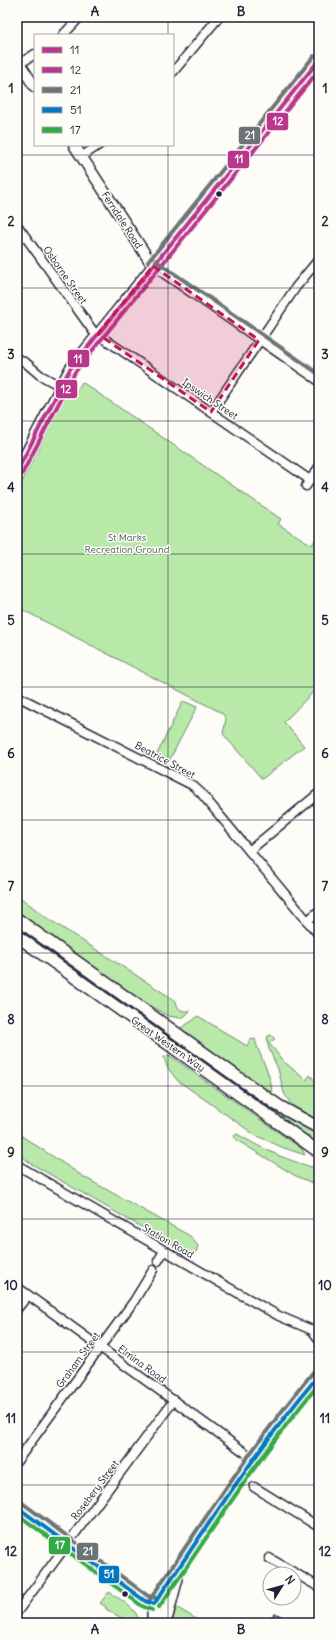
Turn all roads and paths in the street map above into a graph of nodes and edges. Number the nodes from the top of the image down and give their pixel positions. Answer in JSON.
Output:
{"nodes":[{"id":1,"x":80,"y":17,"type":"edge"},
{"id":2,"x":219,"y":17,"type":"edge"},
{"id":3,"x":64,"y":34,"type":"edge"},
{"id":4,"x":34,"y":54,"type":"edge"},
{"id":5,"x":319,"y":60,"type":"edge"},
{"id":6,"x":18,"y":62,"type":"edge"},
{"id":7,"x":174,"y":71,"type":"edge"},
{"id":8,"x":34,"y":86,"type":"edge"},
{"id":9,"x":75,"y":146,"type":"edge"},
{"id":10,"x":98,"y":146,"type":"edge"},
{"id":11,"x":81,"y":157,"type":"junction"},
{"id":12,"x":17,"y":225,"type":"edge"},
{"id":13,"x":319,"y":259,"type":"edge"},
{"id":14,"x":153,"y":266,"type":"junction"},
{"id":15,"x":98,"y":334,"type":"junction"},
{"id":16,"x":259,"y":340,"type":"junction"},
{"id":17,"x":17,"y":358,"type":"edge"},
{"id":18,"x":319,"y":381,"type":"edge"},
{"id":19,"x":60,"y":386,"type":"junction"},
{"id":20,"x":211,"y":412,"type":"junction"},
{"id":21,"x":319,"y":467,"type":"edge"},
{"id":22,"x":17,"y":471,"type":"edge"},
{"id":23,"x":17,"y":696,"type":"edge"},
{"id":24,"x":319,"y":793,"type":"edge"},
{"id":25,"x":250,"y":851,"type":"junction"},
{"id":26,"x":319,"y":911,"type":"edge"},
{"id":27,"x":17,"y":919,"type":"edge"},
{"id":28,"x":307,"y":921,"type":"junction"},
{"id":29,"x":319,"y":935,"type":"edge"},
{"id":30,"x":17,"y":936,"type":"edge"},
{"id":31,"x":319,"y":1128,"type":"edge"},
{"id":32,"x":319,"y":1152,"type":"edge"},
{"id":33,"x":17,"y":1165,"type":"edge"},
{"id":34,"x":164,"y":1250,"type":"junction"},
{"id":35,"x":158,"y":1261,"type":"dead end"},
{"id":36,"x":153,"y":1270,"type":"dead end"},
{"id":37,"x":17,"y":1286,"type":"edge"},
{"id":38,"x":28,"y":1295,"type":"junction"},
{"id":39,"x":17,"y":1309,"type":"edge"},
{"id":40,"x":315,"y":1330,"type":"edge"},
{"id":41,"x":319,"y":1339,"type":"edge"},
{"id":42,"x":100,"y":1347,"type":"junction"},
{"id":43,"x":319,"y":1375,"type":"edge"},
{"id":44,"x":314,"y":1385,"type":"edge"},
{"id":45,"x":174,"y":1400,"type":"junction"},
{"id":46,"x":254,"y":1459,"type":"junction"},
{"id":47,"x":17,"y":1461,"type":"edge"},
{"id":48,"x":254,"y":1487,"type":"dead end"},
{"id":49,"x":17,"y":1507,"type":"edge"},
{"id":50,"x":319,"y":1527,"type":"edge"},
{"id":51,"x":67,"y":1544,"type":"junction"},
{"id":52,"x":269,"y":1558,"type":"dead end"},
{"id":53,"x":177,"y":1572,"type":"junction"},
{"id":54,"x":319,"y":1588,"type":"edge"},
{"id":55,"x":154,"y":1604,"type":"junction"},
{"id":56,"x":17,"y":1612,"type":"edge"},
{"id":57,"x":154,"y":1623,"type":"edge"},
{"id":58,"x":162,"y":1623,"type":"edge"}],
"edges":[{"from":1,"to":3,"type":"street"},
{"from":2,"to":7,"type":"street"},
{"from":4,"to":6,"type":"street"},
{"from":5,"to":14,"type":"street"},
{"from":6,"to":8,"type":"street"},
{"from":9,"to":11,"type":"street","name":"Ferndale Road"},
{"from":10,"to":11,"type":"street"},
{"from":11,"to":14,"type":"street","name":"Ferndale Road"},
{"from":12,"to":15,"type":"street","name":"Osborne Street"},
{"from":13,"to":16,"type":"street"},
{"from":14,"to":15,"type":"street"},
{"from":14,"to":16,"type":"street","name":"Ferndale Road"},
{"from":15,"to":19,"type":"street"},
{"from":15,"to":20,"type":"street","name":"Ipswich Street"},
{"from":16,"to":18,"type":"street","name":"Ferndale Road"},
{"from":16,"to":20,"type":"street"},
{"from":17,"to":19,"type":"street"},
{"from":19,"to":22,"type":"street"},
{"from":20,"to":21,"type":"street","name":"Ipswich Street"},
{"from":23,"to":25,"type":"street","name":"Beatrice Street"},
{"from":24,"to":25,"type":"street"},
{"from":25,"to":28,"type":"street","name":"Beatrice Street"},
{"from":26,"to":28,"type":"street"},
{"from":27,"to":31,"type":"main road","name":"Great Western Way"},
{"from":28,"to":29,"type":"street","name":"Beatrice Street"},
{"from":30,"to":32,"type":"main road","name":"Great Western Way"},
{"from":33,"to":34,"type":"street","name":"Station Road"},
{"from":34,"to":35,"type":"street"},
{"from":34,"to":40,"type":"street","name":"Station Road"},
{"from":36,"to":42,"type":"street","name":"Graham Street"},
{"from":37,"to":38,"type":"street","name":"Elmina Road"},
{"from":38,"to":39,"type":"street"},
{"from":38,"to":42,"type":"street","name":"Elmina Road"},
{"from":40,"to":41,"type":"street","name":"Station Road"},
{"from":42,"to":45,"type":"street","name":"Elmina Road"},
{"from":42,"to":47,"type":"street","name":"Graham Street"},
{"from":43,"to":44,"type":"main road"},
{"from":44,"to":46,"type":"main road"},
{"from":45,"to":46,"type":"street","name":"Elmina Road"},
{"from":45,"to":51,"type":"street","name":"Rosebery Street"},
{"from":46,"to":53,"type":"main road"},
{"from":48,"to":50,"type":"street"},
{"from":49,"to":51,"type":"street"},
{"from":51,"to":55,"type":"street"},
{"from":51,"to":56,"type":"street","name":"Rosebery Street"},
{"from":52,"to":54,"type":"street"},
{"from":53,"to":55,"type":"main road"},
{"from":53,"to":58,"type":"main road"},
{"from":55,"to":57,"type":"main road"}]}
